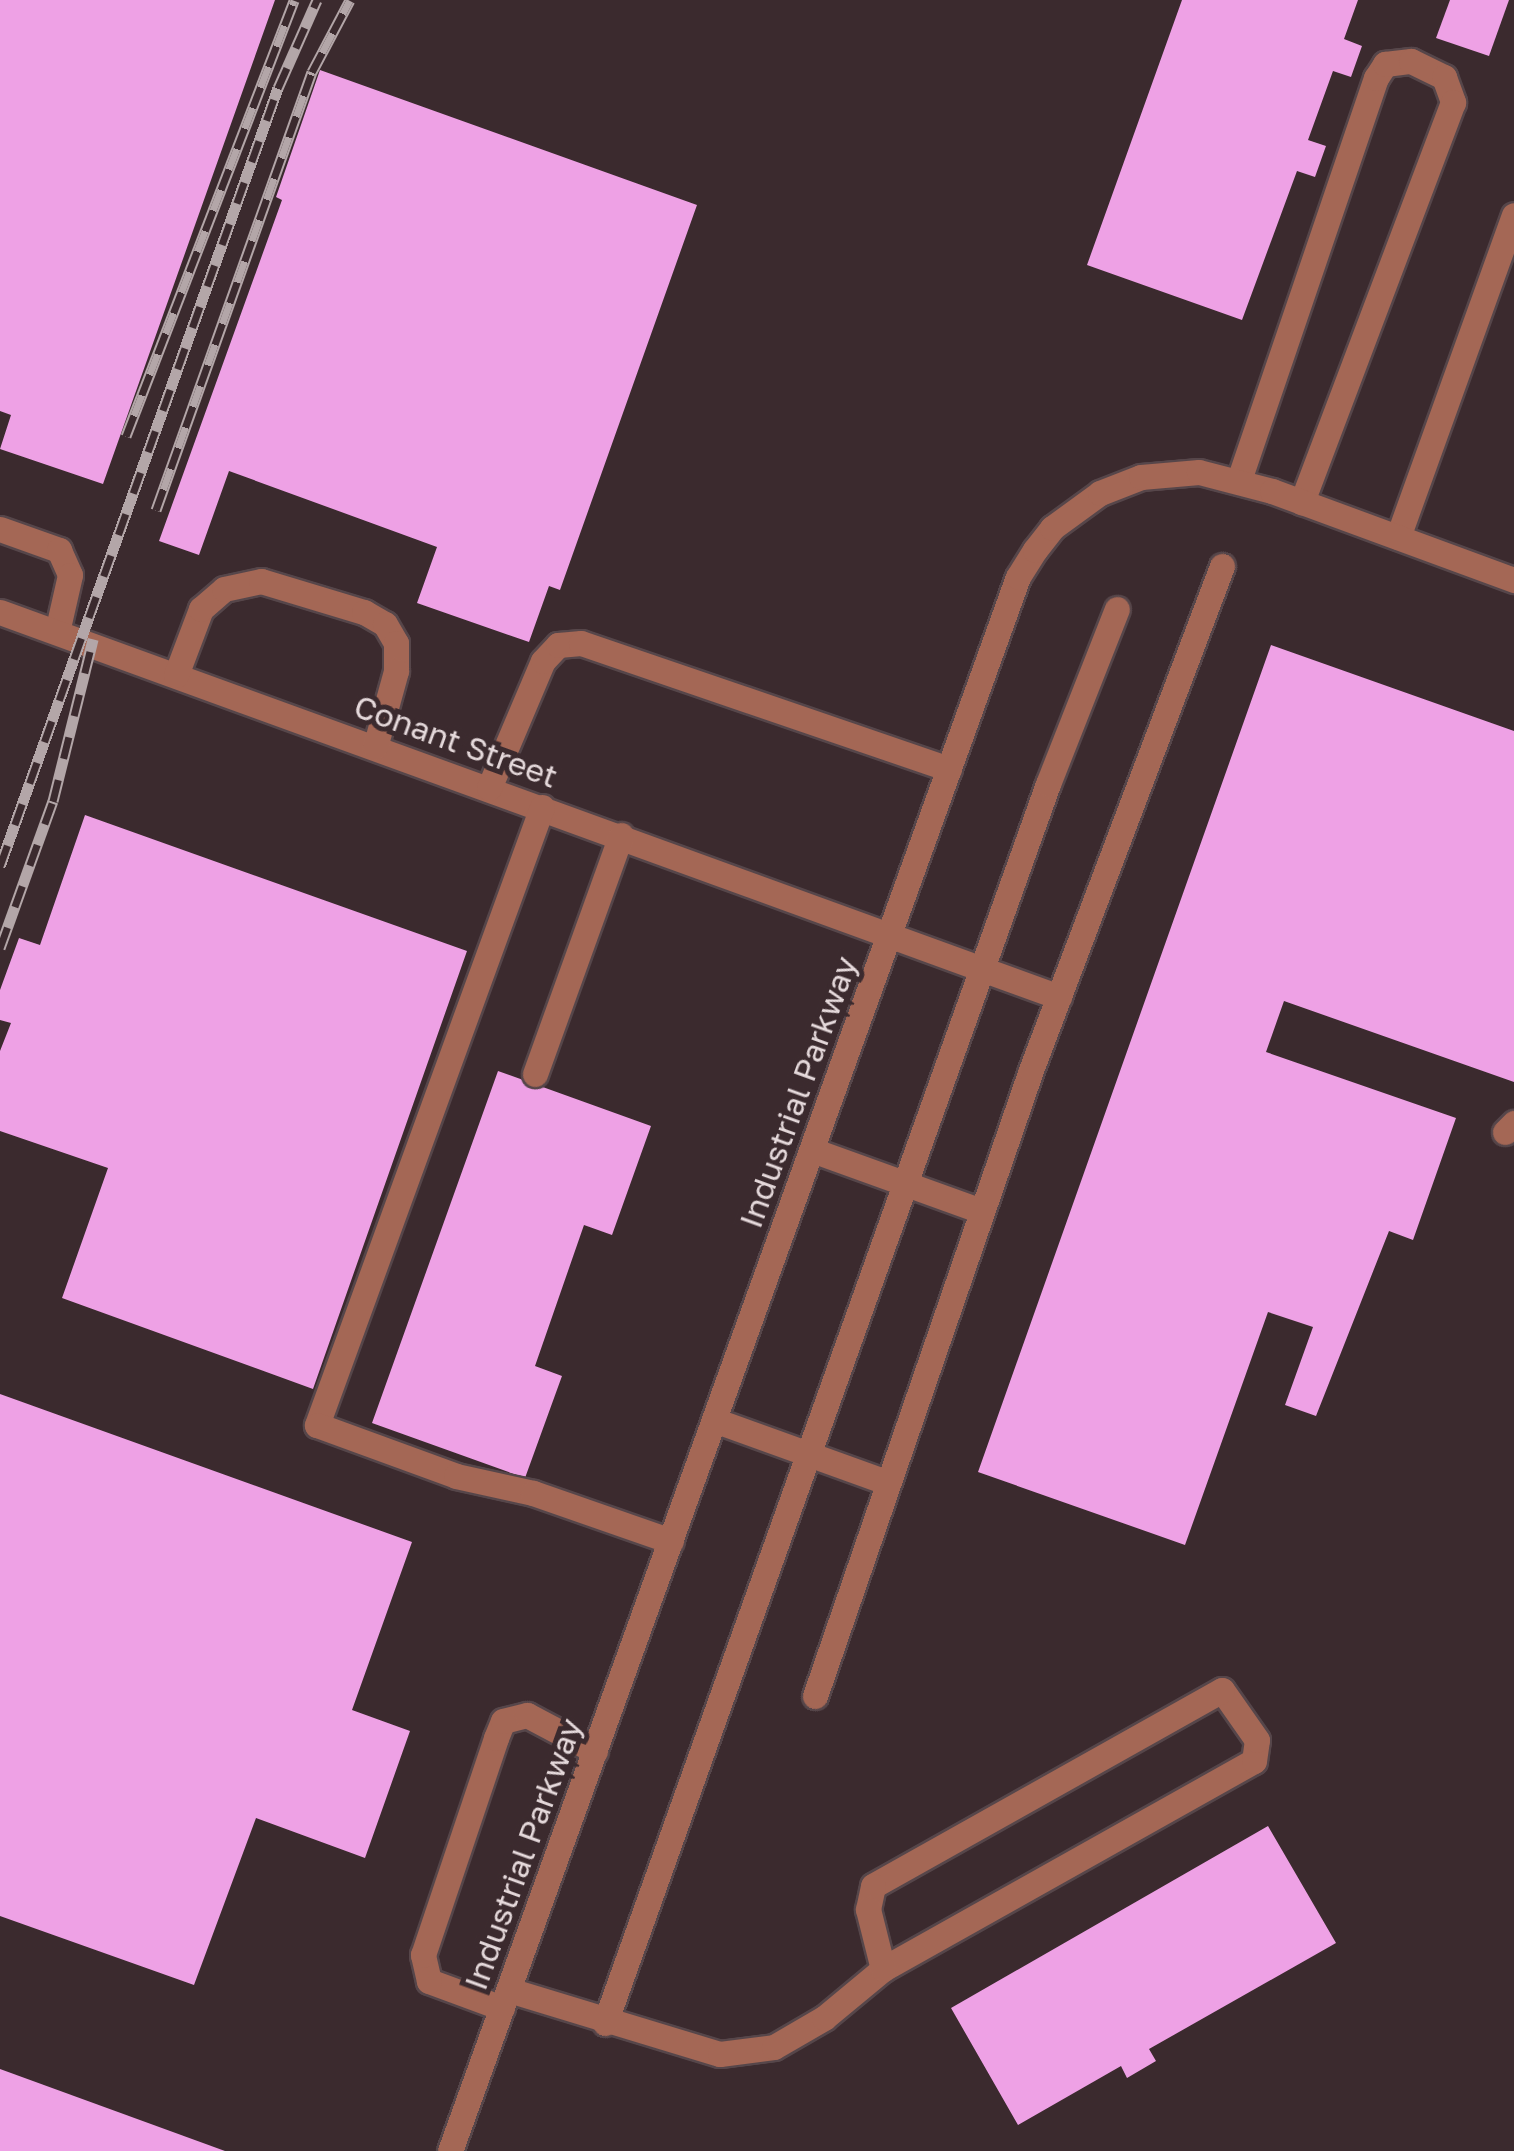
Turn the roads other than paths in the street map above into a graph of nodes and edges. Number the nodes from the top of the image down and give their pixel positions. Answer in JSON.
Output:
{"nodes":[{"id":1,"x":1514,"y":215,"type":"edge"},
{"id":2,"x":1238,"y":480,"type":"junction"},
{"id":3,"x":1302,"y":502,"type":"junction"},
{"id":4,"x":0,"y":528,"type":"edge"},
{"id":5,"x":1398,"y":537,"type":"junction"},
{"id":6,"x":1222,"y":566,"type":"dead end"},
{"id":7,"x":1514,"y":580,"type":"edge"},
{"id":8,"x":1117,"y":610,"type":"dead end"},
{"id":9,"x":0,"y":612,"type":"edge"},
{"id":10,"x":57,"y":632,"type":"junction"},
{"id":11,"x":176,"y":675,"type":"junction"},
{"id":12,"x":375,"y":747,"type":"junction"},
{"id":13,"x":949,"y":769,"type":"junction"},
{"id":14,"x":489,"y":788,"type":"junction"},
{"id":15,"x":542,"y":807,"type":"junction"},
{"id":16,"x":621,"y":835,"type":"junction"},
{"id":17,"x":891,"y":932,"type":"junction"},
{"id":18,"x":983,"y":970,"type":"junction"},
{"id":19,"x":1059,"y":997,"type":"junction"},
{"id":20,"x":535,"y":1074,"type":"dead end"},
{"id":21,"x":812,"y":1150,"type":"junction"},
{"id":22,"x":908,"y":1184,"type":"junction"},
{"id":23,"x":981,"y":1211,"type":"junction"},
{"id":24,"x":714,"y":1420,"type":"junction"},
{"id":25,"x":812,"y":1455,"type":"junction"},
{"id":26,"x":886,"y":1482,"type":"junction"},
{"id":27,"x":671,"y":1540,"type":"junction"},
{"id":28,"x":815,"y":1696,"type":"dead end"},
{"id":29,"x":595,"y":1751,"type":"junction"},
{"id":30,"x":884,"y":1969,"type":"junction"},
{"id":31,"x":505,"y":1999,"type":"junction"},
{"id":32,"x":605,"y":2023,"type":"junction"},
{"id":33,"x":450,"y":2151,"type":"edge"}],
"edges":[{"from":1,"to":5,"type":"street"},
{"from":2,"to":3,"type":"street","name":"Industrial Parkway"},
{"from":2,"to":3,"type":"street"},
{"from":2,"to":13,"type":"street","name":"Industrial Parkway"},
{"from":3,"to":5,"type":"street","name":"Industrial Parkway"},
{"from":4,"to":10,"type":"street"},
{"from":5,"to":7,"type":"street","name":"Industrial Parkway"},
{"from":6,"to":19,"type":"street"},
{"from":8,"to":18,"type":"street"},
{"from":9,"to":10,"type":"street","name":"Conant Street"},
{"from":10,"to":11,"type":"street","name":"Conant Street"},
{"from":11,"to":12,"type":"street","name":"Conant Street"},
{"from":11,"to":12,"type":"street"},
{"from":12,"to":14,"type":"street","name":"Conant Street"},
{"from":13,"to":14,"type":"street"},
{"from":13,"to":17,"type":"street","name":"Industrial Parkway"},
{"from":14,"to":15,"type":"street","name":"Conant Street"},
{"from":15,"to":16,"type":"street","name":"Conant Street"},
{"from":15,"to":27,"type":"street"},
{"from":16,"to":17,"type":"street","name":"Conant Street"},
{"from":16,"to":20,"type":"street"},
{"from":17,"to":18,"type":"street","name":"Conant Street"},
{"from":17,"to":21,"type":"street","name":"Industrial Parkway"},
{"from":18,"to":19,"type":"street","name":"Conant Street"},
{"from":18,"to":22,"type":"street"},
{"from":19,"to":23,"type":"street"},
{"from":21,"to":22,"type":"street"},
{"from":21,"to":24,"type":"street","name":"Industrial Parkway"},
{"from":22,"to":23,"type":"street"},
{"from":22,"to":25,"type":"street"},
{"from":23,"to":26,"type":"street"},
{"from":24,"to":25,"type":"street"},
{"from":24,"to":27,"type":"street","name":"Industrial Parkway"},
{"from":25,"to":26,"type":"street"},
{"from":25,"to":32,"type":"street"},
{"from":26,"to":28,"type":"street"},
{"from":27,"to":29,"type":"street","name":"Industrial Parkway"},
{"from":29,"to":31,"type":"street","name":"Industrial Parkway"},
{"from":29,"to":31,"type":"street"},
{"from":30,"to":30,"type":"street"},
{"from":30,"to":32,"type":"street"},
{"from":31,"to":32,"type":"street"},
{"from":31,"to":33,"type":"street","name":"Industrial Parkway"}]}
